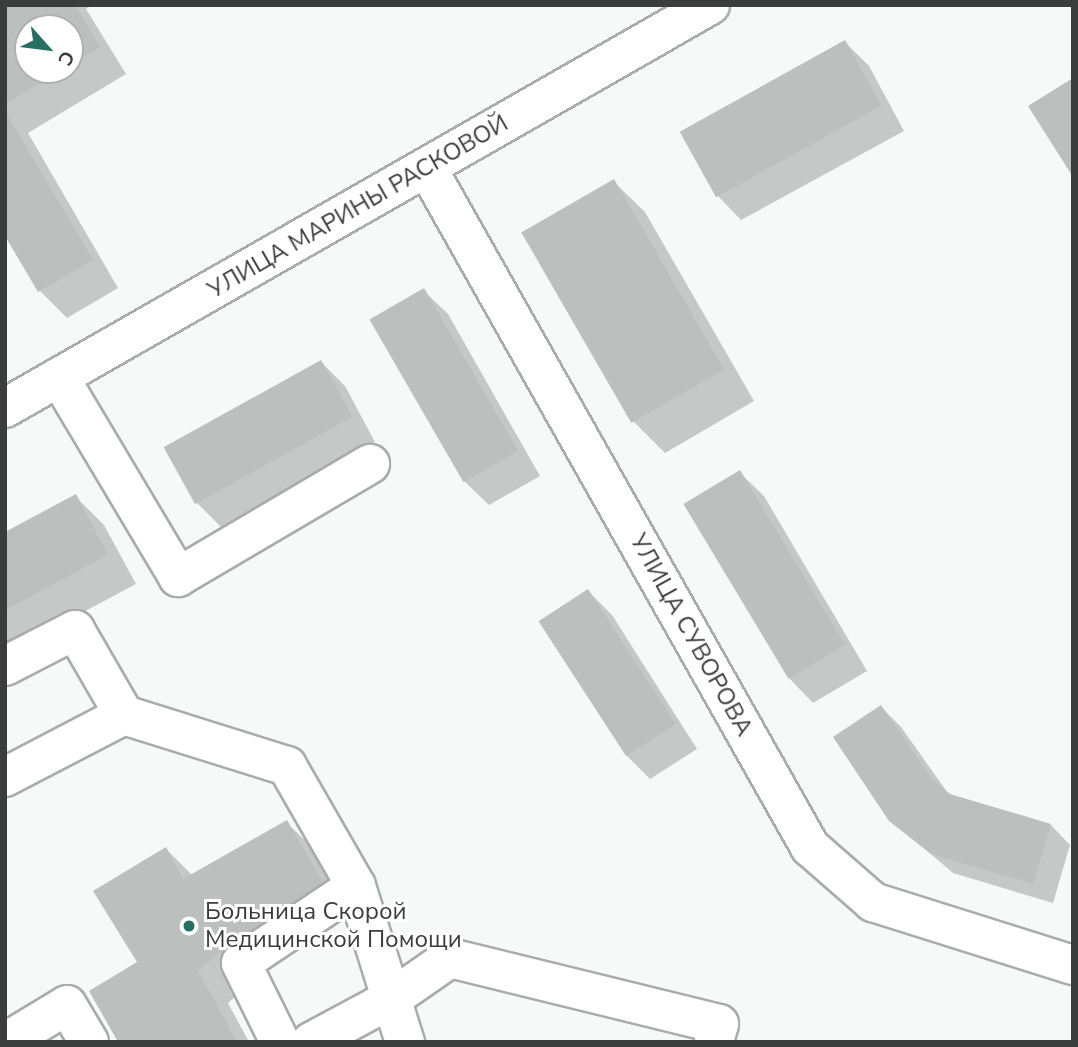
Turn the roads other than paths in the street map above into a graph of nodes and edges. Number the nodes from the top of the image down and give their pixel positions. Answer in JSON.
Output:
{"nodes":[{"id":1,"x":710,"y":5,"type":"edge"},
{"id":2,"x":427,"y":168,"type":"junction"},
{"id":3,"x":60,"y":377,"type":"junction"},
{"id":4,"x":5,"y":408,"type":"edge"},
{"id":5,"x":370,"y":464,"type":"dead end"},
{"id":6,"x":5,"y":666,"type":"edge"},
{"id":7,"x":124,"y":715,"type":"junction"},
{"id":8,"x":5,"y":777,"type":"edge"},
{"id":9,"x":356,"y":887,"type":"junction"},
{"id":10,"x":1073,"y":965,"type":"edge"},
{"id":11,"x":391,"y":999,"type":"junction"},
{"id":12,"x":6,"y":1042,"type":"edge"},
{"id":13,"x":89,"y":1042,"type":"edge"},
{"id":14,"x":280,"y":1042,"type":"edge"},
{"id":15,"x":312,"y":1042,"type":"edge"},
{"id":16,"x":405,"y":1042,"type":"edge"},
{"id":17,"x":714,"y":1042,"type":"edge"}],
"edges":[{"from":1,"to":2,"type":"street","name":"УЛИЦА МАРИНЫ РАСКОВОЙ"},
{"from":2,"to":3,"type":"street","name":"УЛИЦА МАРИНЫ РАСКОВОЙ"},
{"from":2,"to":10,"type":"street","name":"УЛИЦА СУВОРОВА"},
{"from":3,"to":4,"type":"street","name":"УЛИЦА МАРИНЫ РАСКОВОЙ"},
{"from":3,"to":5,"type":"street"},
{"from":6,"to":7,"type":"street"},
{"from":7,"to":8,"type":"street"},
{"from":7,"to":9,"type":"street"},
{"from":9,"to":11,"type":"street"},
{"from":9,"to":14,"type":"street"},
{"from":11,"to":15,"type":"street"},
{"from":11,"to":16,"type":"street"},
{"from":11,"to":17,"type":"street"},
{"from":12,"to":13,"type":"street"}]}
